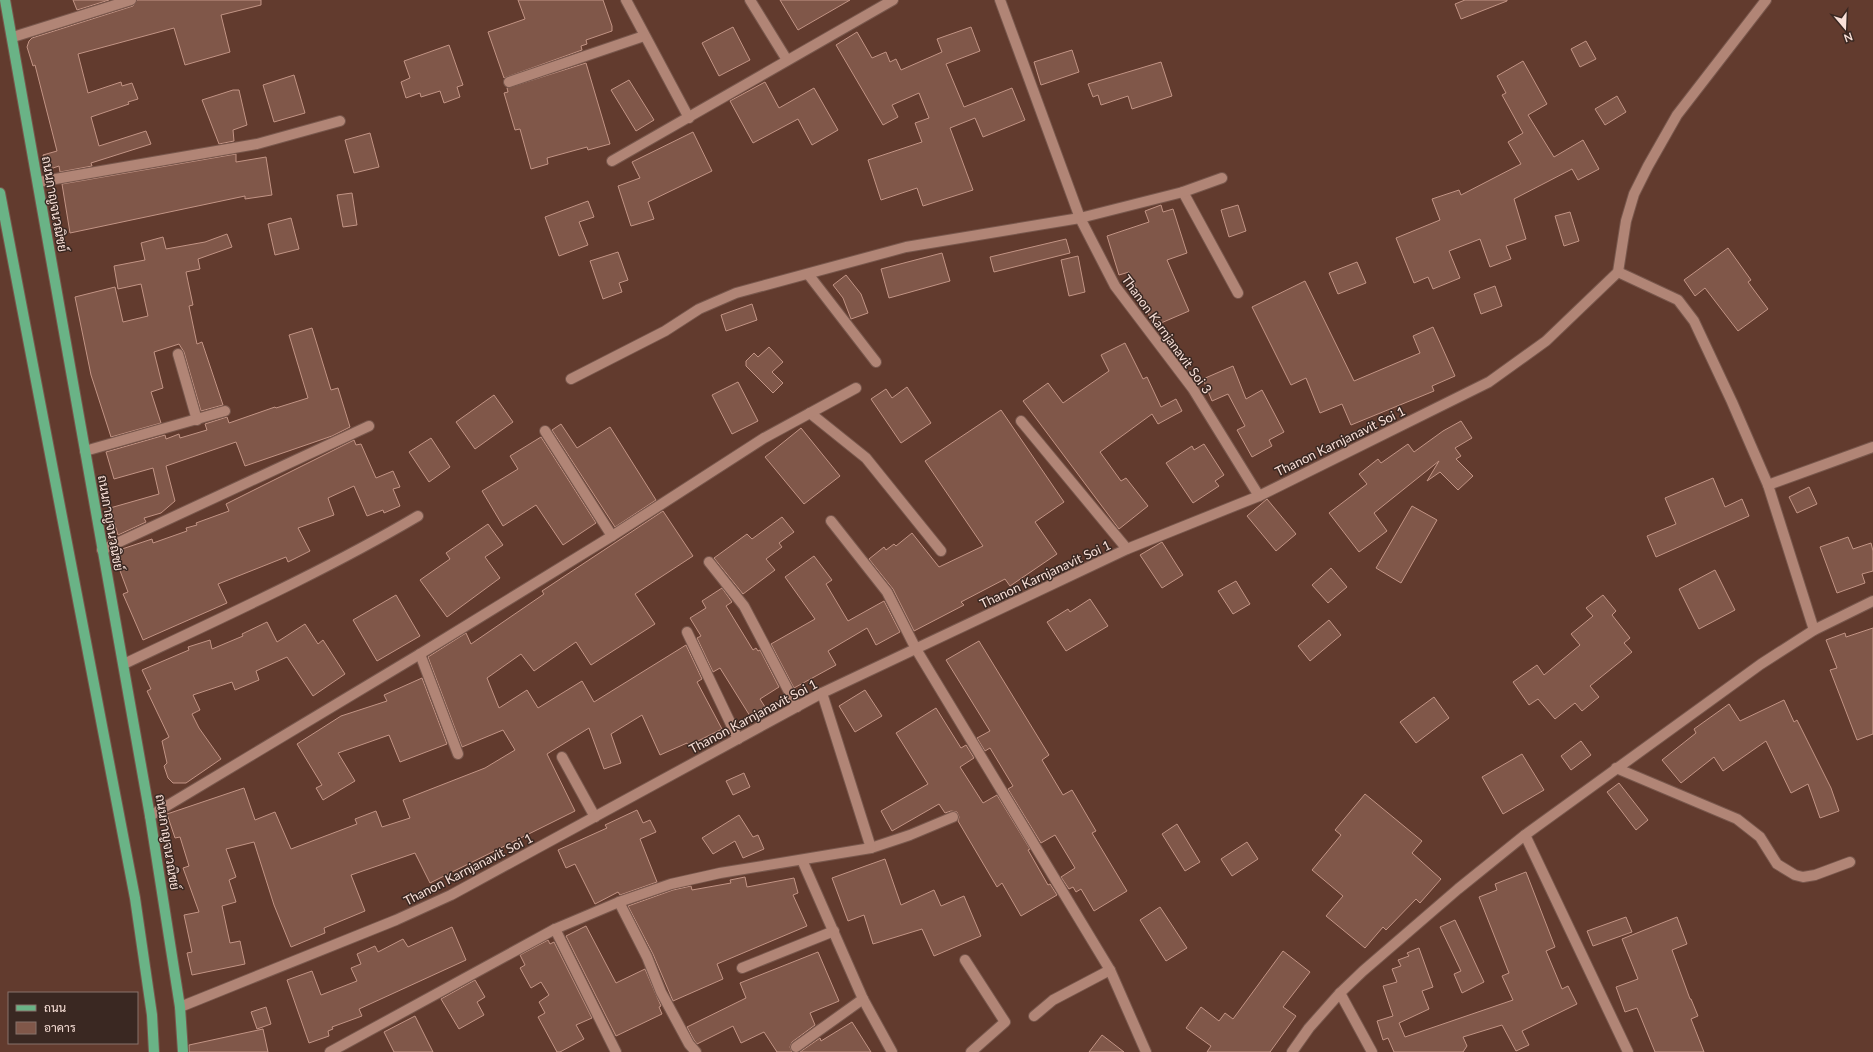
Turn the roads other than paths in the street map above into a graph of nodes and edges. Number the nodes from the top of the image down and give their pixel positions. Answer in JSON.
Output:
{"nodes":[{"id":1,"x":5,"y":0,"type":"edge"},
{"id":2,"x":131,"y":0,"type":"edge"},
{"id":3,"x":626,"y":0,"type":"edge"},
{"id":4,"x":750,"y":0,"type":"edge"},
{"id":5,"x":1000,"y":0,"type":"edge"},
{"id":6,"x":1766,"y":0,"type":"edge"},
{"id":7,"x":888,"y":1,"type":"edge"},
{"id":8,"x":644,"y":36,"type":"junction"},
{"id":9,"x":13,"y":37,"type":"junction"},
{"id":10,"x":787,"y":60,"type":"junction"},
{"id":11,"x":510,"y":82,"type":"dead end"},
{"id":12,"x":689,"y":118,"type":"junction"},
{"id":13,"x":340,"y":121,"type":"dead end"},
{"id":14,"x":612,"y":161,"type":"dead end"},
{"id":15,"x":1222,"y":178,"type":"dead end"},
{"id":16,"x":38,"y":182,"type":"junction"},
{"id":17,"x":1183,"y":192,"type":"junction"},
{"id":18,"x":0,"y":193,"type":"edge"},
{"id":19,"x":1080,"y":218,"type":"junction"},
{"id":20,"x":1618,"y":272,"type":"junction"},
{"id":21,"x":808,"y":274,"type":"junction"},
{"id":22,"x":1238,"y":293,"type":"dead end"},
{"id":23,"x":178,"y":354,"type":"dead end"},
{"id":24,"x":876,"y":362,"type":"dead end"},
{"id":25,"x":571,"y":379,"type":"dead end"},
{"id":26,"x":856,"y":388,"type":"dead end"},
{"id":27,"x":225,"y":411,"type":"dead end"},
{"id":28,"x":810,"y":412,"type":"junction"},
{"id":29,"x":197,"y":420,"type":"junction"},
{"id":30,"x":1020,"y":421,"type":"dead end"},
{"id":31,"x":369,"y":426,"type":"dead end"},
{"id":32,"x":545,"y":431,"type":"dead end"},
{"id":33,"x":1873,"y":447,"type":"edge"},
{"id":34,"x":85,"y":451,"type":"junction"},
{"id":35,"x":1768,"y":485,"type":"junction"},
{"id":36,"x":1259,"y":496,"type":"junction"},
{"id":37,"x":418,"y":516,"type":"dead end"},
{"id":38,"x":831,"y":521,"type":"dead end"},
{"id":39,"x":612,"y":536,"type":"junction"},
{"id":40,"x":1127,"y":549,"type":"junction"},
{"id":41,"x":102,"y":550,"type":"junction"},
{"id":42,"x":941,"y":551,"type":"dead end"},
{"id":43,"x":709,"y":562,"type":"dead end"},
{"id":44,"x":1873,"y":601,"type":"edge"},
{"id":45,"x":1814,"y":630,"type":"junction"},
{"id":46,"x":687,"y":632,"type":"dead end"},
{"id":47,"x":916,"y":649,"type":"junction"},
{"id":48,"x":420,"y":654,"type":"junction"},
{"id":49,"x":124,"y":664,"type":"junction"},
{"id":50,"x":822,"y":693,"type":"junction"},
{"id":51,"x":797,"y":707,"type":"junction"},
{"id":52,"x":738,"y":739,"type":"junction"},
{"id":53,"x":458,"y":754,"type":"dead end"},
{"id":54,"x":562,"y":757,"type":"dead end"},
{"id":55,"x":1616,"y":768,"type":"junction"},
{"id":56,"x":150,"y":816,"type":"junction"},
{"id":57,"x":595,"y":817,"type":"junction"},
{"id":58,"x":953,"y":817,"type":"dead end"},
{"id":59,"x":1525,"y":835,"type":"junction"},
{"id":60,"x":871,"y":848,"type":"junction"},
{"id":61,"x":802,"y":860,"type":"junction"},
{"id":62,"x":1850,"y":862,"type":"dead end"},
{"id":63,"x":619,"y":902,"type":"junction"},
{"id":64,"x":555,"y":929,"type":"junction"},
{"id":65,"x":834,"y":931,"type":"junction"},
{"id":66,"x":965,"y":960,"type":"dead end"},
{"id":67,"x":742,"y":968,"type":"dead end"},
{"id":68,"x":1110,"y":970,"type":"junction"},
{"id":69,"x":1340,"y":993,"type":"junction"},
{"id":70,"x":863,"y":999,"type":"junction"},
{"id":71,"x":180,"y":1008,"type":"junction"},
{"id":72,"x":1034,"y":1016,"type":"dead end"},
{"id":73,"x":796,"y":1047,"type":"dead end"},
{"id":74,"x":154,"y":1052,"type":"edge"},
{"id":75,"x":183,"y":1052,"type":"edge"},
{"id":76,"x":330,"y":1052,"type":"edge"},
{"id":77,"x":616,"y":1052,"type":"edge"},
{"id":78,"x":696,"y":1052,"type":"edge"},
{"id":79,"x":892,"y":1052,"type":"edge"},
{"id":80,"x":971,"y":1052,"type":"edge"},
{"id":81,"x":1146,"y":1052,"type":"edge"},
{"id":82,"x":1292,"y":1052,"type":"edge"},
{"id":83,"x":1372,"y":1052,"type":"edge"},
{"id":84,"x":1628,"y":1052,"type":"edge"}],
"edges":[{"from":1,"to":9,"type":"main road","name":"ถนนกาญจนวณิชย์"},
{"from":2,"to":9,"type":"street"},
{"from":3,"to":8,"type":"street"},
{"from":4,"to":10,"type":"street"},
{"from":5,"to":19,"type":"street","name":"Thanon Karnjanavit Soi 3"},
{"from":6,"to":20,"type":"street"},
{"from":7,"to":10,"type":"street"},
{"from":8,"to":11,"type":"street"},
{"from":8,"to":12,"type":"street"},
{"from":9,"to":16,"type":"main road","name":"ถนนกาญจนวณิชย์"},
{"from":10,"to":12,"type":"street"},
{"from":12,"to":14,"type":"street"},
{"from":13,"to":16,"type":"street"},
{"from":15,"to":17,"type":"street"},
{"from":16,"to":34,"type":"main road","name":"ถนนกาญจนวณิชย์"},
{"from":17,"to":19,"type":"street"},
{"from":17,"to":22,"type":"street"},
{"from":18,"to":74,"type":"main road"},
{"from":19,"to":21,"type":"street"},
{"from":19,"to":36,"type":"street","name":"Thanon Karnjanavit Soi 3"},
{"from":20,"to":35,"type":"street"},
{"from":20,"to":36,"type":"street","name":"Thanon Karnjanavit Soi 1"},
{"from":21,"to":24,"type":"street"},
{"from":21,"to":25,"type":"street"},
{"from":23,"to":29,"type":"street"},
{"from":26,"to":28,"type":"street"},
{"from":27,"to":29,"type":"street"},
{"from":28,"to":39,"type":"street"},
{"from":28,"to":42,"type":"street"},
{"from":29,"to":34,"type":"street"},
{"from":30,"to":40,"type":"street"},
{"from":31,"to":41,"type":"street"},
{"from":32,"to":39,"type":"street"},
{"from":33,"to":35,"type":"street"},
{"from":34,"to":41,"type":"main road","name":"ถนนกาญจนวณิชย์"},
{"from":35,"to":45,"type":"street"},
{"from":36,"to":40,"type":"street","name":"Thanon Karnjanavit Soi 1"},
{"from":37,"to":49,"type":"street"},
{"from":38,"to":47,"type":"street"},
{"from":39,"to":48,"type":"street"},
{"from":40,"to":47,"type":"street","name":"Thanon Karnjanavit Soi 1"},
{"from":41,"to":49,"type":"main road","name":"ถนนกาญจนวณิชย์"},
{"from":43,"to":51,"type":"street"},
{"from":44,"to":45,"type":"street"},
{"from":45,"to":55,"type":"street"},
{"from":46,"to":52,"type":"street"},
{"from":47,"to":50,"type":"street","name":"Thanon Karnjanavit Soi 1"},
{"from":47,"to":68,"type":"street"},
{"from":48,"to":53,"type":"street"},
{"from":48,"to":56,"type":"street"},
{"from":49,"to":56,"type":"main road","name":"ถนนกาญจนวณิชย์"},
{"from":50,"to":51,"type":"street","name":"Thanon Karnjanavit Soi 1"},
{"from":50,"to":60,"type":"street"},
{"from":51,"to":52,"type":"street","name":"Thanon Karnjanavit Soi 1"},
{"from":52,"to":57,"type":"street","name":"Thanon Karnjanavit Soi 1"},
{"from":54,"to":57,"type":"street"},
{"from":55,"to":59,"type":"street"},
{"from":55,"to":62,"type":"street"},
{"from":56,"to":71,"type":"main road","name":"ถนนกาญจนวณิชย์"},
{"from":57,"to":71,"type":"street","name":"Thanon Karnjanavit Soi 1"},
{"from":58,"to":60,"type":"street"},
{"from":59,"to":69,"type":"street"},
{"from":59,"to":84,"type":"street"},
{"from":60,"to":61,"type":"street"},
{"from":61,"to":63,"type":"street"},
{"from":61,"to":65,"type":"street"},
{"from":63,"to":64,"type":"street"},
{"from":63,"to":78,"type":"street"},
{"from":64,"to":76,"type":"street"},
{"from":64,"to":77,"type":"street"},
{"from":65,"to":67,"type":"street"},
{"from":65,"to":70,"type":"street"},
{"from":66,"to":80,"type":"street"},
{"from":68,"to":72,"type":"street"},
{"from":68,"to":81,"type":"street"},
{"from":69,"to":82,"type":"street"},
{"from":69,"to":83,"type":"street"},
{"from":70,"to":73,"type":"street"},
{"from":70,"to":79,"type":"street"},
{"from":71,"to":75,"type":"main road","name":"ถนนกาญจนวณิชย์"}]}
